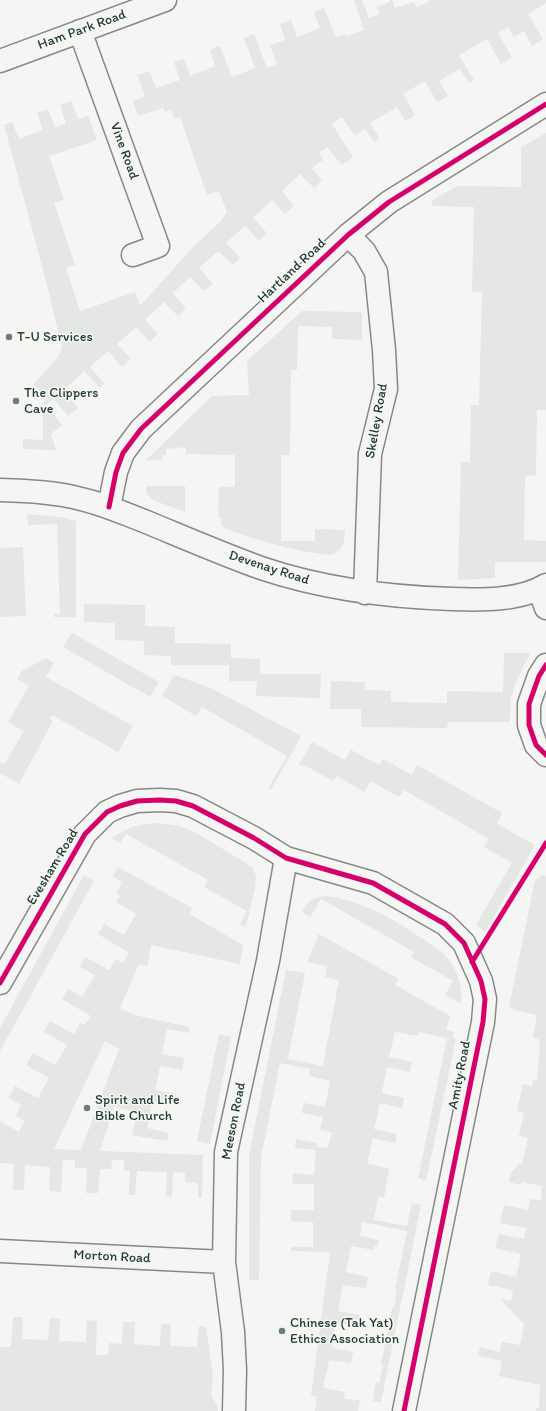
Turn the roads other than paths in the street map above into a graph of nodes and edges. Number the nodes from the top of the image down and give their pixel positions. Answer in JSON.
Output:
{"nodes":[{"id":1,"x":165,"y":0,"type":"edge"},
{"id":2,"x":80,"y":31,"type":"junction"},
{"id":3,"x":0,"y":60,"type":"edge"},
{"id":4,"x":546,"y":104,"type":"edge"},
{"id":5,"x":348,"y":235,"type":"junction"},
{"id":6,"x":134,"y":255,"type":"dead end"},
{"id":7,"x":0,"y":490,"type":"edge"},
{"id":8,"x":109,"y":507,"type":"junction"},
{"id":9,"x":364,"y":593,"type":"junction"},
{"id":10,"x":544,"y":594,"type":"edge"},
{"id":11,"x":546,"y":665,"type":"edge"},
{"id":12,"x":546,"y":754,"type":"edge"},
{"id":13,"x":286,"y":858,"type":"junction"},
{"id":14,"x":0,"y":983,"type":"edge"},
{"id":15,"x":0,"y":1251,"type":"edge"},
{"id":16,"x":224,"y":1262,"type":"junction"},
{"id":17,"x":234,"y":1411,"type":"edge"},
{"id":18,"x":404,"y":1411,"type":"edge"}],
"edges":[{"from":1,"to":2,"type":"street","name":"Ham Park Road"},
{"from":2,"to":3,"type":"street","name":"Ham Park Road"},
{"from":2,"to":6,"type":"street","name":"Vine Road"},
{"from":4,"to":5,"type":"street","name":"Hartland Road"},
{"from":5,"to":8,"type":"street","name":"Hartland Road"},
{"from":5,"to":9,"type":"street","name":"Skelley Road"},
{"from":7,"to":8,"type":"street","name":"Devenay Road"},
{"from":8,"to":9,"type":"street","name":"Devenay Road"},
{"from":9,"to":10,"type":"street","name":"Devenay Road"},
{"from":11,"to":12,"type":"street"},
{"from":13,"to":14,"type":"street","name":"Evesham Road"},
{"from":13,"to":16,"type":"street","name":"Meeson Road"},
{"from":13,"to":18,"type":"street","name":"Amity Road"},
{"from":15,"to":16,"type":"street","name":"Morton Road"},
{"from":16,"to":17,"type":"street","name":"Meeson Road"}]}
